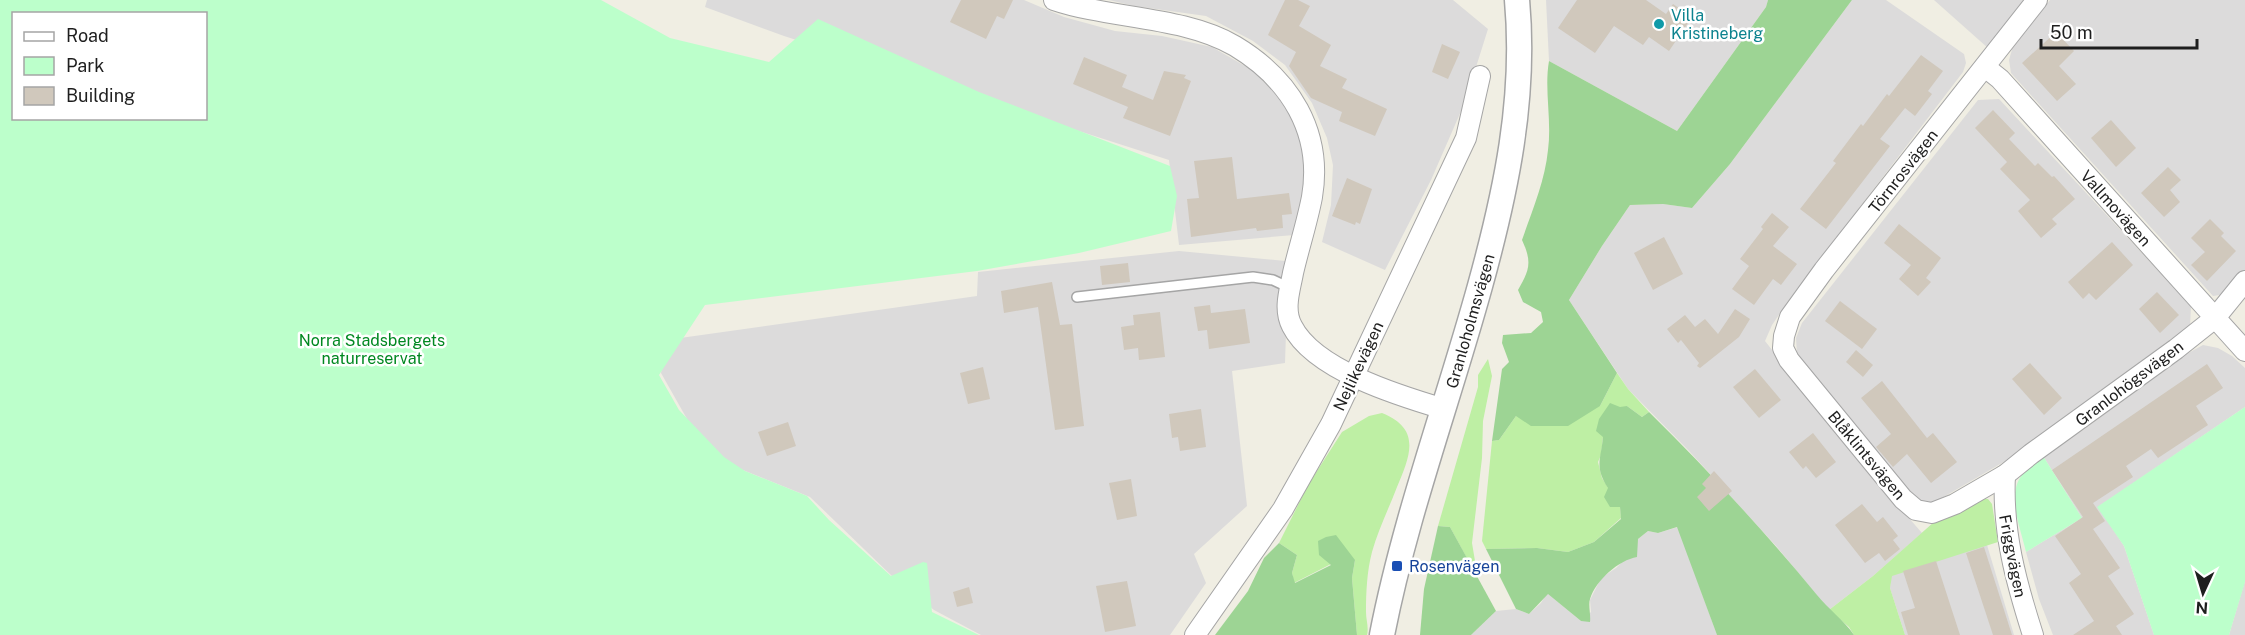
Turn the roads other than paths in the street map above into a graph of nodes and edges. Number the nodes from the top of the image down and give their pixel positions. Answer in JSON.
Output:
{"nodes":[{"id":1,"x":1054,"y":0,"type":"edge"},
{"id":2,"x":1518,"y":0,"type":"edge"},
{"id":3,"x":2037,"y":0,"type":"edge"},
{"id":4,"x":1985,"y":67,"type":"junction"},
{"id":5,"x":1480,"y":76,"type":"dead end"},
{"id":6,"x":2245,"y":281,"type":"edge"},
{"id":7,"x":1290,"y":288,"type":"junction"},
{"id":8,"x":1077,"y":297,"type":"dead end"},
{"id":9,"x":2215,"y":318,"type":"junction"},
{"id":10,"x":1783,"y":348,"type":"joint"},
{"id":11,"x":2245,"y":351,"type":"edge"},
{"id":12,"x":1354,"y":375,"type":"junction"},
{"id":13,"x":1444,"y":409,"type":"junction"},
{"id":14,"x":2005,"y":475,"type":"junction"},
{"id":15,"x":1195,"y":635,"type":"edge"},
{"id":16,"x":1382,"y":635,"type":"edge"},
{"id":17,"x":2032,"y":635,"type":"edge"}],
"edges":[{"from":1,"to":7,"type":"street"},
{"from":2,"to":13,"type":"street","name":"Granloholmsvägen"},
{"from":3,"to":4,"type":"street","name":"Törnrosvägen"},
{"from":4,"to":9,"type":"street","name":"Vallmovägen"},
{"from":4,"to":10,"type":"street","name":"Törnrosvägen"},
{"from":5,"to":12,"type":"street","name":"Nejlikevägen"},
{"from":6,"to":9,"type":"street","name":"Granlohögsvägen"},
{"from":7,"to":8,"type":"lane"},
{"from":7,"to":12,"type":"street"},
{"from":9,"to":11,"type":"street","name":"Vallmovägen"},
{"from":9,"to":14,"type":"street","name":"Granlohögsvägen"},
{"from":10,"to":14,"type":"street","name":"Blåklintsvägen"},
{"from":12,"to":13,"type":"street"},
{"from":12,"to":15,"type":"street","name":"Nejlikevägen"},
{"from":13,"to":16,"type":"street","name":"Granloholmsvägen"},
{"from":14,"to":17,"type":"street","name":"Friggvägen"}]}
